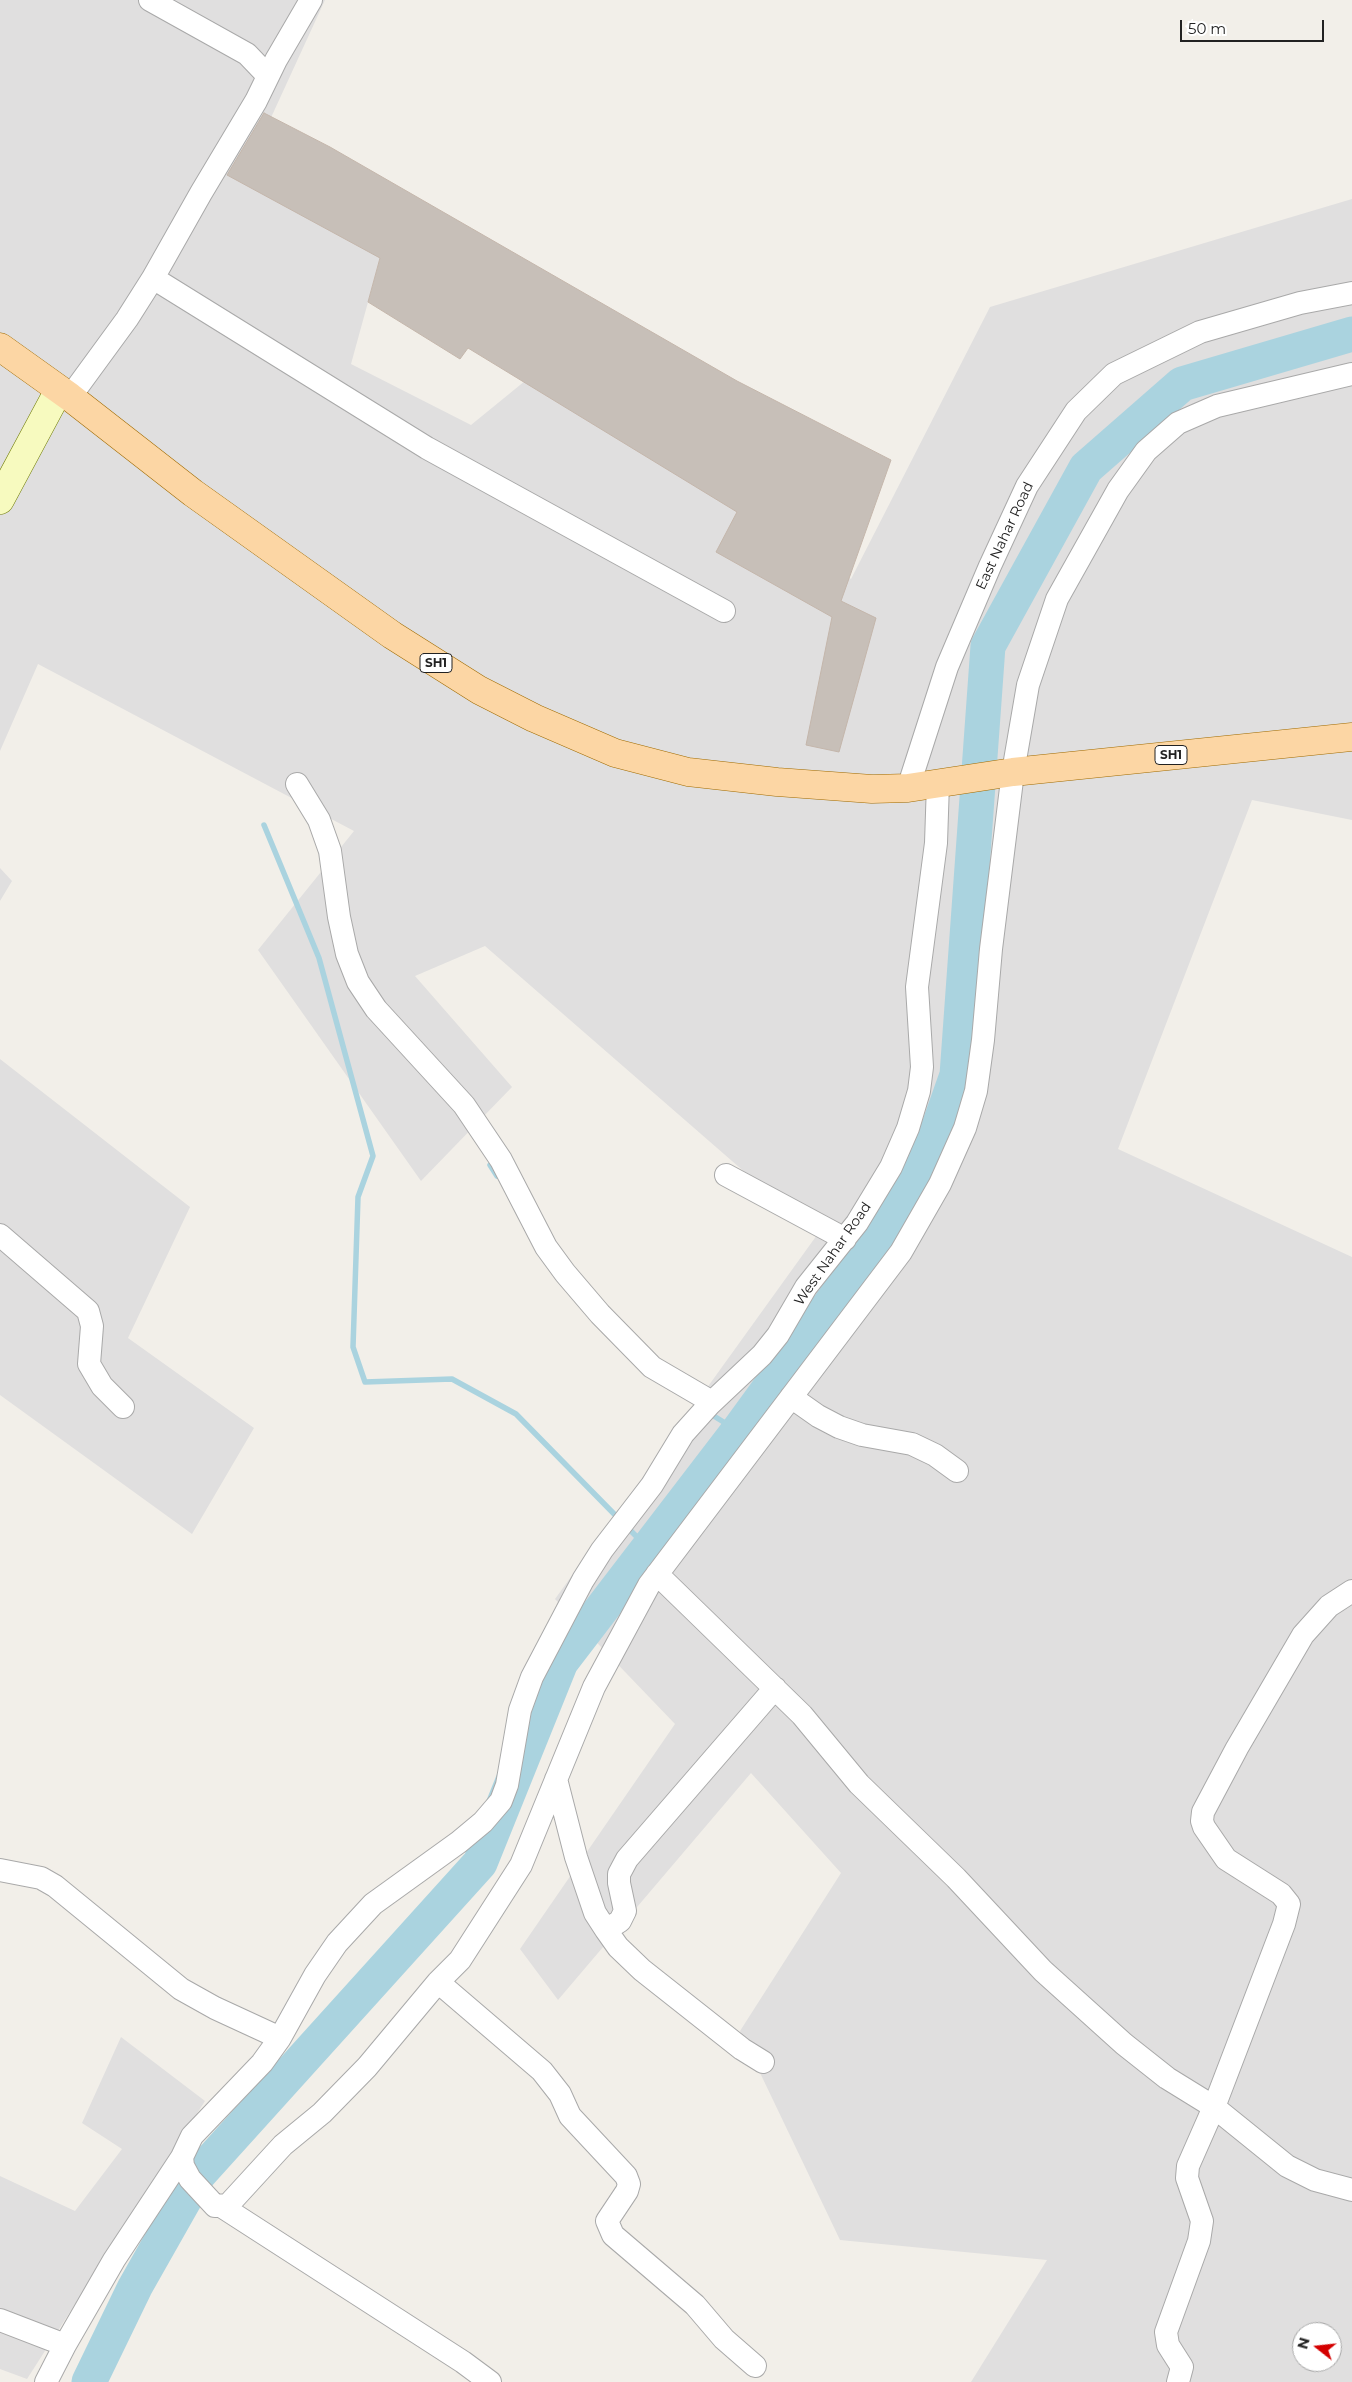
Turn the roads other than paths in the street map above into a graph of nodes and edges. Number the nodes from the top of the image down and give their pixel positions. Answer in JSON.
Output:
{"nodes":[{"id":1,"x":150,"y":0,"type":"edge"},
{"id":2,"x":311,"y":0,"type":"edge"},
{"id":3,"x":268,"y":76,"type":"junction"},
{"id":4,"x":152,"y":278,"type":"junction"},
{"id":5,"x":1352,"y":293,"type":"edge"},
{"id":6,"x":0,"y":347,"type":"edge"},
{"id":7,"x":1352,"y":374,"type":"edge"},
{"id":8,"x":64,"y":394,"type":"junction"},
{"id":9,"x":0,"y":500,"type":"edge"},
{"id":10,"x":724,"y":611,"type":"dead end"},
{"id":11,"x":1352,"y":737,"type":"edge"},
{"id":12,"x":1001,"y":774,"type":"junction"},
{"id":13,"x":943,"y":783,"type":"junction"},
{"id":14,"x":298,"y":784,"type":"dead end"},
{"id":15,"x":908,"y":788,"type":"junction"},
{"id":16,"x":726,"y":1175,"type":"dead end"},
{"id":17,"x":0,"y":1235,"type":"edge"},
{"id":18,"x":845,"y":1238,"type":"junction"},
{"id":19,"x":791,"y":1397,"type":"junction"},
{"id":20,"x":711,"y":1403,"type":"junction"},
{"id":21,"x":124,"y":1407,"type":"dead end"},
{"id":22,"x":957,"y":1471,"type":"dead end"},
{"id":23,"x":657,"y":1574,"type":"junction"},
{"id":24,"x":1352,"y":1591,"type":"edge"},
{"id":25,"x":775,"y":1688,"type":"junction"},
{"id":26,"x":556,"y":1779,"type":"junction"},
{"id":27,"x":0,"y":1870,"type":"edge"},
{"id":28,"x":606,"y":1930,"type":"junction"},
{"id":29,"x":438,"y":1982,"type":"junction"},
{"id":30,"x":280,"y":2038,"type":"junction"},
{"id":31,"x":763,"y":2062,"type":"dead end"},
{"id":32,"x":1214,"y":2107,"type":"junction"},
{"id":33,"x":182,"y":2157,"type":"junction"},
{"id":34,"x":1352,"y":2190,"type":"edge"},
{"id":35,"x":215,"y":2204,"type":"junction"},
{"id":36,"x":0,"y":2320,"type":"edge"},
{"id":37,"x":65,"y":2345,"type":"junction"},
{"id":38,"x":755,"y":2366,"type":"dead end"},
{"id":39,"x":46,"y":2382,"type":"edge"},
{"id":40,"x":490,"y":2382,"type":"edge"},
{"id":41,"x":1178,"y":2382,"type":"edge"}],
"edges":[{"from":1,"to":3,"type":"street"},
{"from":2,"to":3,"type":"street"},
{"from":3,"to":4,"type":"street"},
{"from":4,"to":8,"type":"street"},
{"from":4,"to":10,"type":"street"},
{"from":5,"to":15,"type":"street","name":"East Nahar Road"},
{"from":6,"to":8,"type":"main road","number":"SH1"},
{"from":7,"to":12,"type":"street"},
{"from":8,"to":9,"type":"main road"},
{"from":8,"to":15,"type":"main road","number":"SH1"},
{"from":11,"to":12,"type":"main road","number":"SH1"},
{"from":12,"to":13,"type":"main road","number":"SH1"},
{"from":12,"to":19,"type":"street"},
{"from":13,"to":15,"type":"main road","number":"SH1"},
{"from":13,"to":18,"type":"street","name":"West Nahar Road"},
{"from":14,"to":20,"type":"street"},
{"from":16,"to":18,"type":"street"},
{"from":17,"to":21,"type":"street"},
{"from":18,"to":20,"type":"street","name":"West Nahar Road"},
{"from":19,"to":22,"type":"street"},
{"from":19,"to":23,"type":"street"},
{"from":20,"to":30,"type":"street","name":"West Nahar Road"},
{"from":23,"to":25,"type":"street"},
{"from":23,"to":26,"type":"street"},
{"from":24,"to":32,"type":"street"},
{"from":25,"to":28,"type":"street"},
{"from":25,"to":32,"type":"street"},
{"from":26,"to":28,"type":"street"},
{"from":26,"to":29,"type":"street"},
{"from":27,"to":30,"type":"street"},
{"from":28,"to":31,"type":"street"},
{"from":29,"to":35,"type":"street"},
{"from":29,"to":38,"type":"street"},
{"from":30,"to":33,"type":"street","name":"West Nahar Road"},
{"from":32,"to":34,"type":"street"},
{"from":32,"to":41,"type":"street"},
{"from":33,"to":35,"type":"street"},
{"from":33,"to":37,"type":"street","name":"West Nahar Road"},
{"from":35,"to":40,"type":"street"},
{"from":36,"to":37,"type":"street"},
{"from":37,"to":39,"type":"street","name":"West Nahar Road"}]}
